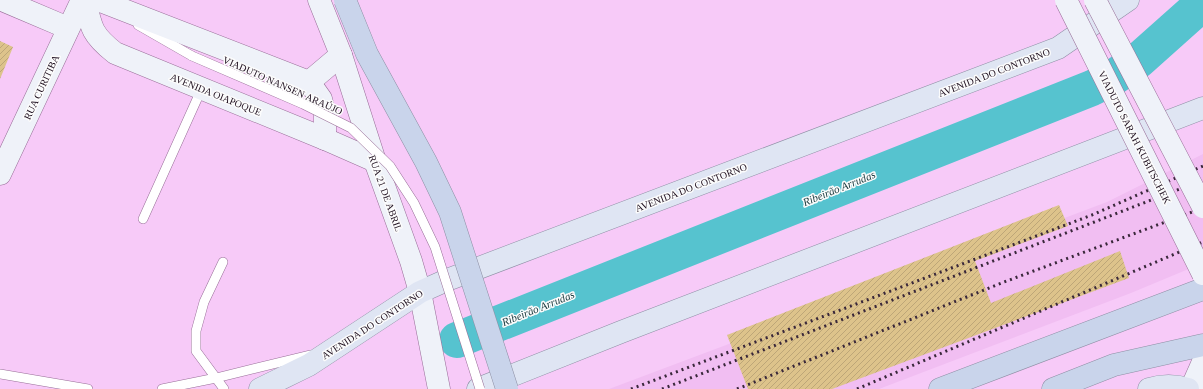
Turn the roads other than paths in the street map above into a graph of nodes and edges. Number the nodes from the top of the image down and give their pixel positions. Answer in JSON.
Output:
{"nodes":[{"id":1,"x":2,"y":0,"type":"edge"},
{"id":2,"x":82,"y":0,"type":"edge"},
{"id":3,"x":85,"y":0,"type":"edge"},
{"id":4,"x":94,"y":0,"type":"edge"},
{"id":5,"x":98,"y":0,"type":"edge"},
{"id":6,"x":320,"y":0,"type":"edge"},
{"id":7,"x":345,"y":0,"type":"edge"},
{"id":8,"x":357,"y":0,"type":"edge"},
{"id":9,"x":1066,"y":0,"type":"edge"},
{"id":10,"x":1095,"y":0,"type":"edge"},
{"id":11,"x":1128,"y":0,"type":"edge"},
{"id":12,"x":68,"y":28,"type":"junction"},
{"id":13,"x":341,"y":55,"type":"junction"},
{"id":14,"x":1136,"y":80,"type":"junction"},
{"id":15,"x":309,"y":82,"type":"junction"},
{"id":16,"x":202,"y":88,"type":"junction"},
{"id":17,"x":1203,"y":97,"type":"edge"},
{"id":18,"x":1195,"y":111,"type":"edge"},
{"id":19,"x":326,"y":139,"type":"junction"},
{"id":20,"x":375,"y":161,"type":"junction"},
{"id":21,"x":0,"y":174,"type":"edge"},
{"id":22,"x":1156,"y":179,"type":"junction"},
{"id":23,"x":1203,"y":207,"type":"edge"},
{"id":24,"x":143,"y":219,"type":"dead end"},
{"id":25,"x":223,"y":262,"type":"dead end"},
{"id":26,"x":1203,"y":274,"type":"edge"},
{"id":27,"x":1203,"y":289,"type":"edge"},
{"id":28,"x":420,"y":292,"type":"junction"},
{"id":29,"x":1203,"y":345,"type":"edge"},
{"id":30,"x":332,"y":350,"type":"junction"},
{"id":31,"x":1203,"y":362,"type":"edge"},
{"id":32,"x":0,"y":374,"type":"edge"},
{"id":33,"x":976,"y":374,"type":"junction"},
{"id":34,"x":216,"y":378,"type":"junction"},
{"id":35,"x":88,"y":389,"type":"edge"},
{"id":36,"x":162,"y":389,"type":"edge"},
{"id":37,"x":224,"y":389,"type":"edge"},
{"id":38,"x":260,"y":389,"type":"edge"},
{"id":39,"x":440,"y":389,"type":"edge"},
{"id":40,"x":479,"y":389,"type":"edge"},
{"id":41,"x":507,"y":389,"type":"edge"},
{"id":42,"x":940,"y":389,"type":"edge"},
{"id":43,"x":957,"y":389,"type":"edge"},
{"id":44,"x":1054,"y":389,"type":"edge"},
{"id":45,"x":1149,"y":389,"type":"edge"},
{"id":46,"x":1188,"y":389,"type":"edge"},
{"id":47,"x":1191,"y":389,"type":"edge"}],
"edges":[{"from":1,"to":12,"type":"street"},
{"from":2,"to":12,"type":"street","name":"RUA CURITIBA"},
{"from":3,"to":16,"type":"street","name":"AVENIDA OIAPOQUE"},
{"from":4,"to":40,"type":"lane","name":"VIADUTO NANSEN ARAÚJO","bridge":true},
{"from":5,"to":15,"type":"street"},
{"from":6,"to":13,"type":"street","name":"RUA 21 DE ABRIL"},
{"from":7,"to":41,"type":"highway","bridge":true},
{"from":8,"to":13,"type":"street"},
{"from":9,"to":22,"type":"street","name":"VIADUTO SARAH KUBITSCHEK","bridge":true},
{"from":10,"to":14,"type":"street","bridge":true},
{"from":11,"to":28,"type":"main road","name":"AVENIDA DO CONTORNO"},
{"from":12,"to":21,"type":"street","name":"RUA CURITIBA"},
{"from":13,"to":15,"type":"street"},
{"from":13,"to":20,"type":"street","name":"RUA 21 DE ABRIL"},
{"from":14,"to":22,"type":"street","bridge":true},
{"from":14,"to":23,"type":"street","bridge":true},
{"from":15,"to":19,"type":"street"},
{"from":16,"to":19,"type":"street","name":"AVENIDA OIAPOQUE"},
{"from":16,"to":24,"type":"lane"},
{"from":17,"to":18,"type":"street"},
{"from":18,"to":40,"type":"main road"},
{"from":19,"to":20,"type":"street","name":"AVENIDA OIAPOQUE"},
{"from":20,"to":28,"type":"street","name":"RUA 21 DE ABRIL"},
{"from":22,"to":26,"type":"street","name":"VIADUTO SARAH KUBITSCHEK","bridge":true},
{"from":25,"to":34,"type":"lane"},
{"from":27,"to":33,"type":"highway"},
{"from":28,"to":30,"type":"main road","name":"AVENIDA DO CONTORNO"},
{"from":28,"to":39,"type":"street","name":"RUA 21 DE ABRIL"},
{"from":29,"to":44,"type":"highway"},
{"from":30,"to":34,"type":"lane"},
{"from":30,"to":38,"type":"main road","name":"AVENIDA DO CONTORNO"},
{"from":31,"to":47,"type":"street"},
{"from":32,"to":35,"type":"lane"},
{"from":33,"to":42,"type":"highway"},
{"from":33,"to":43,"type":"highway"},
{"from":34,"to":36,"type":"lane"},
{"from":34,"to":37,"type":"lane"},
{"from":45,"to":46,"type":"main road"}]}
